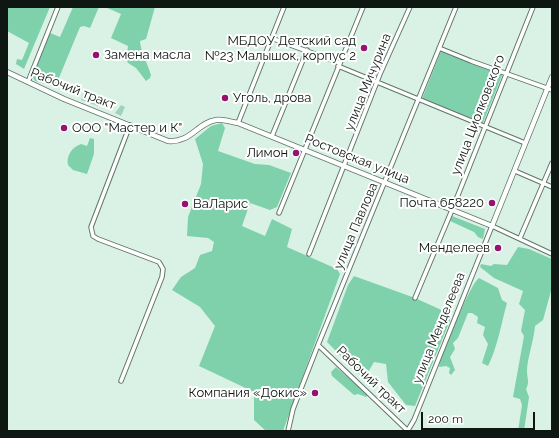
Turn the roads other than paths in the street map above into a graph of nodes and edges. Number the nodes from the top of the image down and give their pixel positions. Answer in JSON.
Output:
{"nodes":[{"id":1,"x":58,"y":7,"type":"edge"},
{"id":2,"x":284,"y":7,"type":"edge"},
{"id":3,"x":363,"y":7,"type":"edge"},
{"id":4,"x":410,"y":7,"type":"edge"},
{"id":5,"x":456,"y":7,"type":"edge"},
{"id":6,"x":533,"y":7,"type":"edge"},
{"id":7,"x":271,"y":38,"type":"junction"},
{"id":8,"x":439,"y":48,"type":"junction"},
{"id":9,"x":307,"y":50,"type":"junction"},
{"id":10,"x":339,"y":64,"type":"junction"},
{"id":11,"x":7,"y":72,"type":"edge"},
{"id":12,"x":506,"y":72,"type":"junction"},
{"id":13,"x":552,"y":77,"type":"edge"},
{"id":14,"x":28,"y":82,"type":"junction"},
{"id":15,"x":378,"y":84,"type":"junction"},
{"id":16,"x":550,"y":89,"type":"edge"},
{"id":17,"x":419,"y":100,"type":"junction"},
{"id":18,"x":238,"y":123,"type":"junction"},
{"id":19,"x":130,"y":124,"type":"junction"},
{"id":20,"x":485,"y":127,"type":"junction"},
{"id":21,"x":272,"y":136,"type":"junction"},
{"id":22,"x":176,"y":142,"type":"joint"},
{"id":23,"x":525,"y":143,"type":"junction"},
{"id":24,"x":306,"y":150,"type":"junction"},
{"id":25,"x":552,"y":163,"type":"edge"},
{"id":26,"x":346,"y":166,"type":"junction"},
{"id":27,"x":515,"y":171,"type":"junction"},
{"id":28,"x":385,"y":183,"type":"junction"},
{"id":29,"x":543,"y":183,"type":"junction"},
{"id":30,"x":552,"y":187,"type":"edge"},
{"id":31,"x":452,"y":210,"type":"junction"},
{"id":32,"x":279,"y":213,"type":"dead end"},
{"id":33,"x":492,"y":226,"type":"junction"},
{"id":34,"x":520,"y":238,"type":"junction"},
{"id":35,"x":552,"y":252,"type":"edge"},
{"id":36,"x":310,"y":254,"type":"dead end"},
{"id":37,"x":415,"y":298,"type":"dead end"},
{"id":38,"x":318,"y":345,"type":"junction"},
{"id":39,"x":121,"y":381,"type":"dead end"},
{"id":40,"x":288,"y":431,"type":"edge"},
{"id":41,"x":408,"y":431,"type":"edge"}],
"edges":[{"from":1,"to":14,"type":"street"},
{"from":2,"to":7,"type":"street"},
{"from":3,"to":10,"type":"street"},
{"from":4,"to":15,"type":"street","name":"улица Мичурина"},
{"from":5,"to":8,"type":"street","name":"улица Павлова"},
{"from":6,"to":12,"type":"street","name":"улица Циолковского"},
{"from":7,"to":9,"type":"street"},
{"from":7,"to":18,"type":"street"},
{"from":8,"to":12,"type":"street"},
{"from":8,"to":17,"type":"street","name":"улица Павлова"},
{"from":9,"to":10,"type":"street"},
{"from":9,"to":21,"type":"street"},
{"from":10,"to":15,"type":"street"},
{"from":10,"to":24,"type":"street"},
{"from":11,"to":14,"type":"street","name":"Рабочий тракт"},
{"from":12,"to":16,"type":"street"},
{"from":12,"to":20,"type":"street","name":"улица Циолковского"},
{"from":13,"to":16,"type":"street","name":"улица Менделеева"},
{"from":14,"to":19,"type":"street","name":"Рабочий тракт"},
{"from":15,"to":17,"type":"street"},
{"from":15,"to":26,"type":"street","name":"улица Мичурина"},
{"from":16,"to":23,"type":"street","name":"улица Менделеева"},
{"from":17,"to":20,"type":"street"},
{"from":17,"to":28,"type":"street","name":"улица Павлова"},
{"from":18,"to":21,"type":"street","name":"Ростовская улица"},
{"from":18,"to":22,"type":"street","name":"Ростовская улица"},
{"from":19,"to":22,"type":"street","name":"Рабочий тракт"},
{"from":19,"to":39,"type":"street"},
{"from":20,"to":23,"type":"street"},
{"from":20,"to":31,"type":"street","name":"улица Циолковского"},
{"from":21,"to":24,"type":"street","name":"Ростовская улица"},
{"from":23,"to":27,"type":"street","name":"улица Менделеева"},
{"from":24,"to":26,"type":"street","name":"Ростовская улица"},
{"from":24,"to":32,"type":"street"},
{"from":25,"to":29,"type":"street"},
{"from":26,"to":28,"type":"street","name":"Ростовская улица"},
{"from":26,"to":36,"type":"street","name":"улица Мичурина"},
{"from":27,"to":29,"type":"street"},
{"from":27,"to":33,"type":"street","name":"улица Менделеева"},
{"from":28,"to":31,"type":"street","name":"Ростовская улица"},
{"from":28,"to":38,"type":"street","name":"улица Павлова"},
{"from":29,"to":30,"type":"street"},
{"from":29,"to":34,"type":"street"},
{"from":31,"to":33,"type":"street","name":"Ростовская улица"},
{"from":31,"to":37,"type":"street","name":"улица Циолковского"},
{"from":33,"to":34,"type":"street","name":"Ростовская улица"},
{"from":33,"to":41,"type":"street","name":"улица Менделеева"},
{"from":34,"to":35,"type":"street","name":"Ростовская улица"},
{"from":38,"to":40,"type":"street","name":"улица Павлова"},
{"from":38,"to":41,"type":"street","name":"Рабочий тракт"}]}
